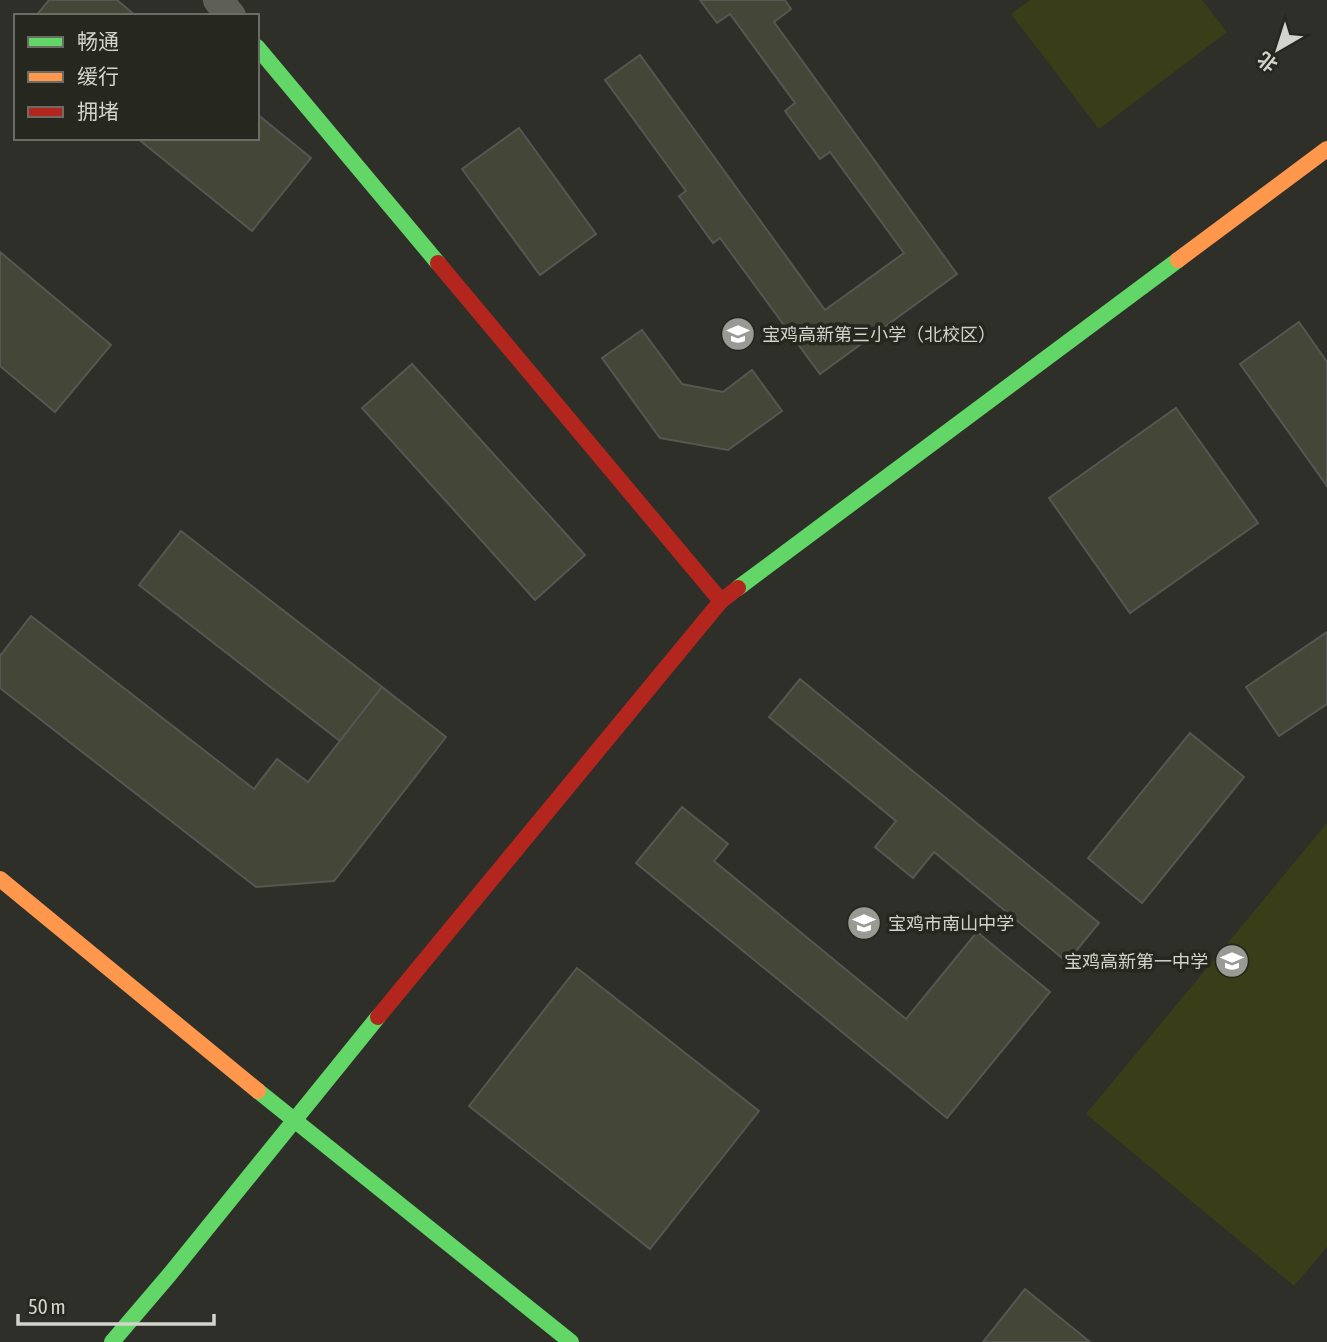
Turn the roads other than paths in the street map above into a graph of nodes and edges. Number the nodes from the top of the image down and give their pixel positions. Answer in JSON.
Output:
{"nodes":[{"id":1,"x":218,"y":0,"type":"edge"},
{"id":2,"x":229,"y":14,"type":"edge"},
{"id":3,"x":259,"y":49,"type":"edge"},
{"id":4,"x":1327,"y":149,"type":"edge"},
{"id":5,"x":721,"y":601,"type":"junction"},
{"id":6,"x":0,"y":879,"type":"edge"},
{"id":7,"x":293,"y":1120,"type":"junction"},
{"id":8,"x":111,"y":1342,"type":"edge"},
{"id":9,"x":571,"y":1342,"type":"edge"}],
"edges":[{"from":1,"to":2,"type":"street"},
{"from":3,"to":5,"type":"main road"},
{"from":4,"to":5,"type":"main road"},
{"from":5,"to":7,"type":"main road"},
{"from":6,"to":7,"type":"main road"},
{"from":7,"to":8,"type":"main road"},
{"from":7,"to":9,"type":"main road"}]}
